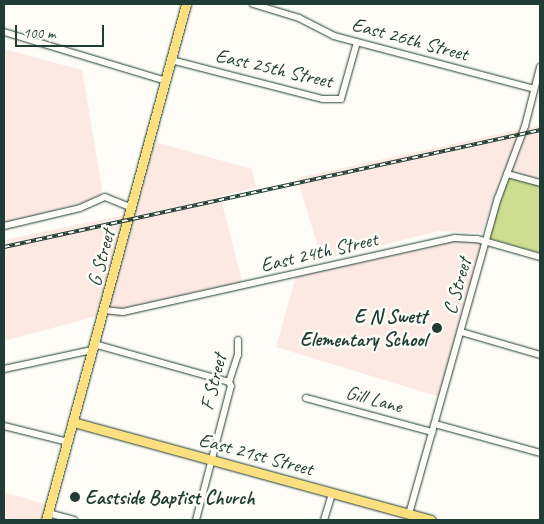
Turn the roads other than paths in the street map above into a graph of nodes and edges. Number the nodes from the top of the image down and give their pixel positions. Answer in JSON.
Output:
{"nodes":[{"id":1,"x":186,"y":4,"type":"edge"},
{"id":2,"x":252,"y":4,"type":"edge"},
{"id":3,"x":4,"y":32,"type":"edge"},
{"id":4,"x":357,"y":42,"type":"junction"},
{"id":5,"x":172,"y":60,"type":"junction"},
{"id":6,"x":540,"y":67,"type":"edge"},
{"id":7,"x":166,"y":81,"type":"junction"},
{"id":8,"x":534,"y":89,"type":"junction"},
{"id":9,"x":507,"y":174,"type":"junction"},
{"id":10,"x":540,"y":183,"type":"edge"},
{"id":11,"x":132,"y":208,"type":"junction"},
{"id":12,"x":4,"y":226,"type":"edge"},
{"id":13,"x":486,"y":242,"type":"junction"},
{"id":14,"x":540,"y":257,"type":"edge"},
{"id":15,"x":104,"y":310,"type":"junction"},
{"id":16,"x":460,"y":332,"type":"junction"},
{"id":17,"x":238,"y":340,"type":"dead end"},
{"id":18,"x":93,"y":347,"type":"junction"},
{"id":19,"x":540,"y":355,"type":"edge"},
{"id":20,"x":4,"y":369,"type":"edge"},
{"id":21,"x":230,"y":382,"type":"junction"},
{"id":22,"x":306,"y":398,"type":"dead end"},
{"id":23,"x":73,"y":422,"type":"junction"},
{"id":24,"x":435,"y":424,"type":"junction"},
{"id":25,"x":4,"y":426,"type":"edge"},
{"id":26,"x":432,"y":432,"type":"junction"},
{"id":27,"x":68,"y":442,"type":"junction"},
{"id":28,"x":540,"y":453,"type":"edge"},
{"id":29,"x":213,"y":460,"type":"junction"},
{"id":30,"x":332,"y":493,"type":"junction"},
{"id":31,"x":409,"y":514,"type":"junction"},
{"id":32,"x":47,"y":517,"type":"edge"},
{"id":33,"x":74,"y":520,"type":"edge"},
{"id":34,"x":196,"y":520,"type":"edge"},
{"id":35,"x":324,"y":520,"type":"edge"},
{"id":36,"x":431,"y":520,"type":"edge"}],
"edges":[{"from":1,"to":5,"type":"main road","name":"G Street"},
{"from":2,"to":4,"type":"street","name":"East 26th Street"},
{"from":3,"to":7,"type":"street"},
{"from":4,"to":5,"type":"street","name":"East 25th Street"},
{"from":4,"to":8,"type":"street","name":"East 26th Street"},
{"from":5,"to":7,"type":"main road","name":"G Street"},
{"from":6,"to":8,"type":"street","name":"C Street"},
{"from":7,"to":11,"type":"main road","name":"G Street"},
{"from":8,"to":9,"type":"street","name":"C Street"},
{"from":9,"to":10,"type":"street"},
{"from":9,"to":13,"type":"street","name":"C Street"},
{"from":11,"to":12,"type":"street"},
{"from":11,"to":15,"type":"main road","name":"G Street"},
{"from":13,"to":14,"type":"street","name":"East 24th Street"},
{"from":13,"to":15,"type":"street","name":"East 24th Street"},
{"from":13,"to":16,"type":"street","name":"C Street"},
{"from":15,"to":18,"type":"main road","name":"G Street"},
{"from":16,"to":19,"type":"street"},
{"from":16,"to":24,"type":"street","name":"C Street"},
{"from":17,"to":21,"type":"street","name":"F Street"},
{"from":18,"to":20,"type":"street"},
{"from":18,"to":21,"type":"street"},
{"from":18,"to":23,"type":"main road","name":"G Street"},
{"from":21,"to":29,"type":"street","name":"F Street"},
{"from":22,"to":26,"type":"street","name":"Gill Lane"},
{"from":23,"to":27,"type":"main road","name":"G Street"},
{"from":23,"to":29,"type":"main road","name":"East 21st Street"},
{"from":24,"to":26,"type":"street","name":"C Street"},
{"from":24,"to":28,"type":"street"},
{"from":25,"to":27,"type":"street"},
{"from":26,"to":31,"type":"street","name":"C Street"},
{"from":27,"to":32,"type":"main road","name":"G Street"},
{"from":29,"to":30,"type":"main road","name":"East 21st Street"},
{"from":29,"to":34,"type":"street","name":"F Street"},
{"from":30,"to":31,"type":"main road","name":"East 21st Street"},
{"from":30,"to":35,"type":"street"},
{"from":31,"to":36,"type":"main road","name":"East 21st Street"},
{"from":32,"to":33,"type":"street"}]}
